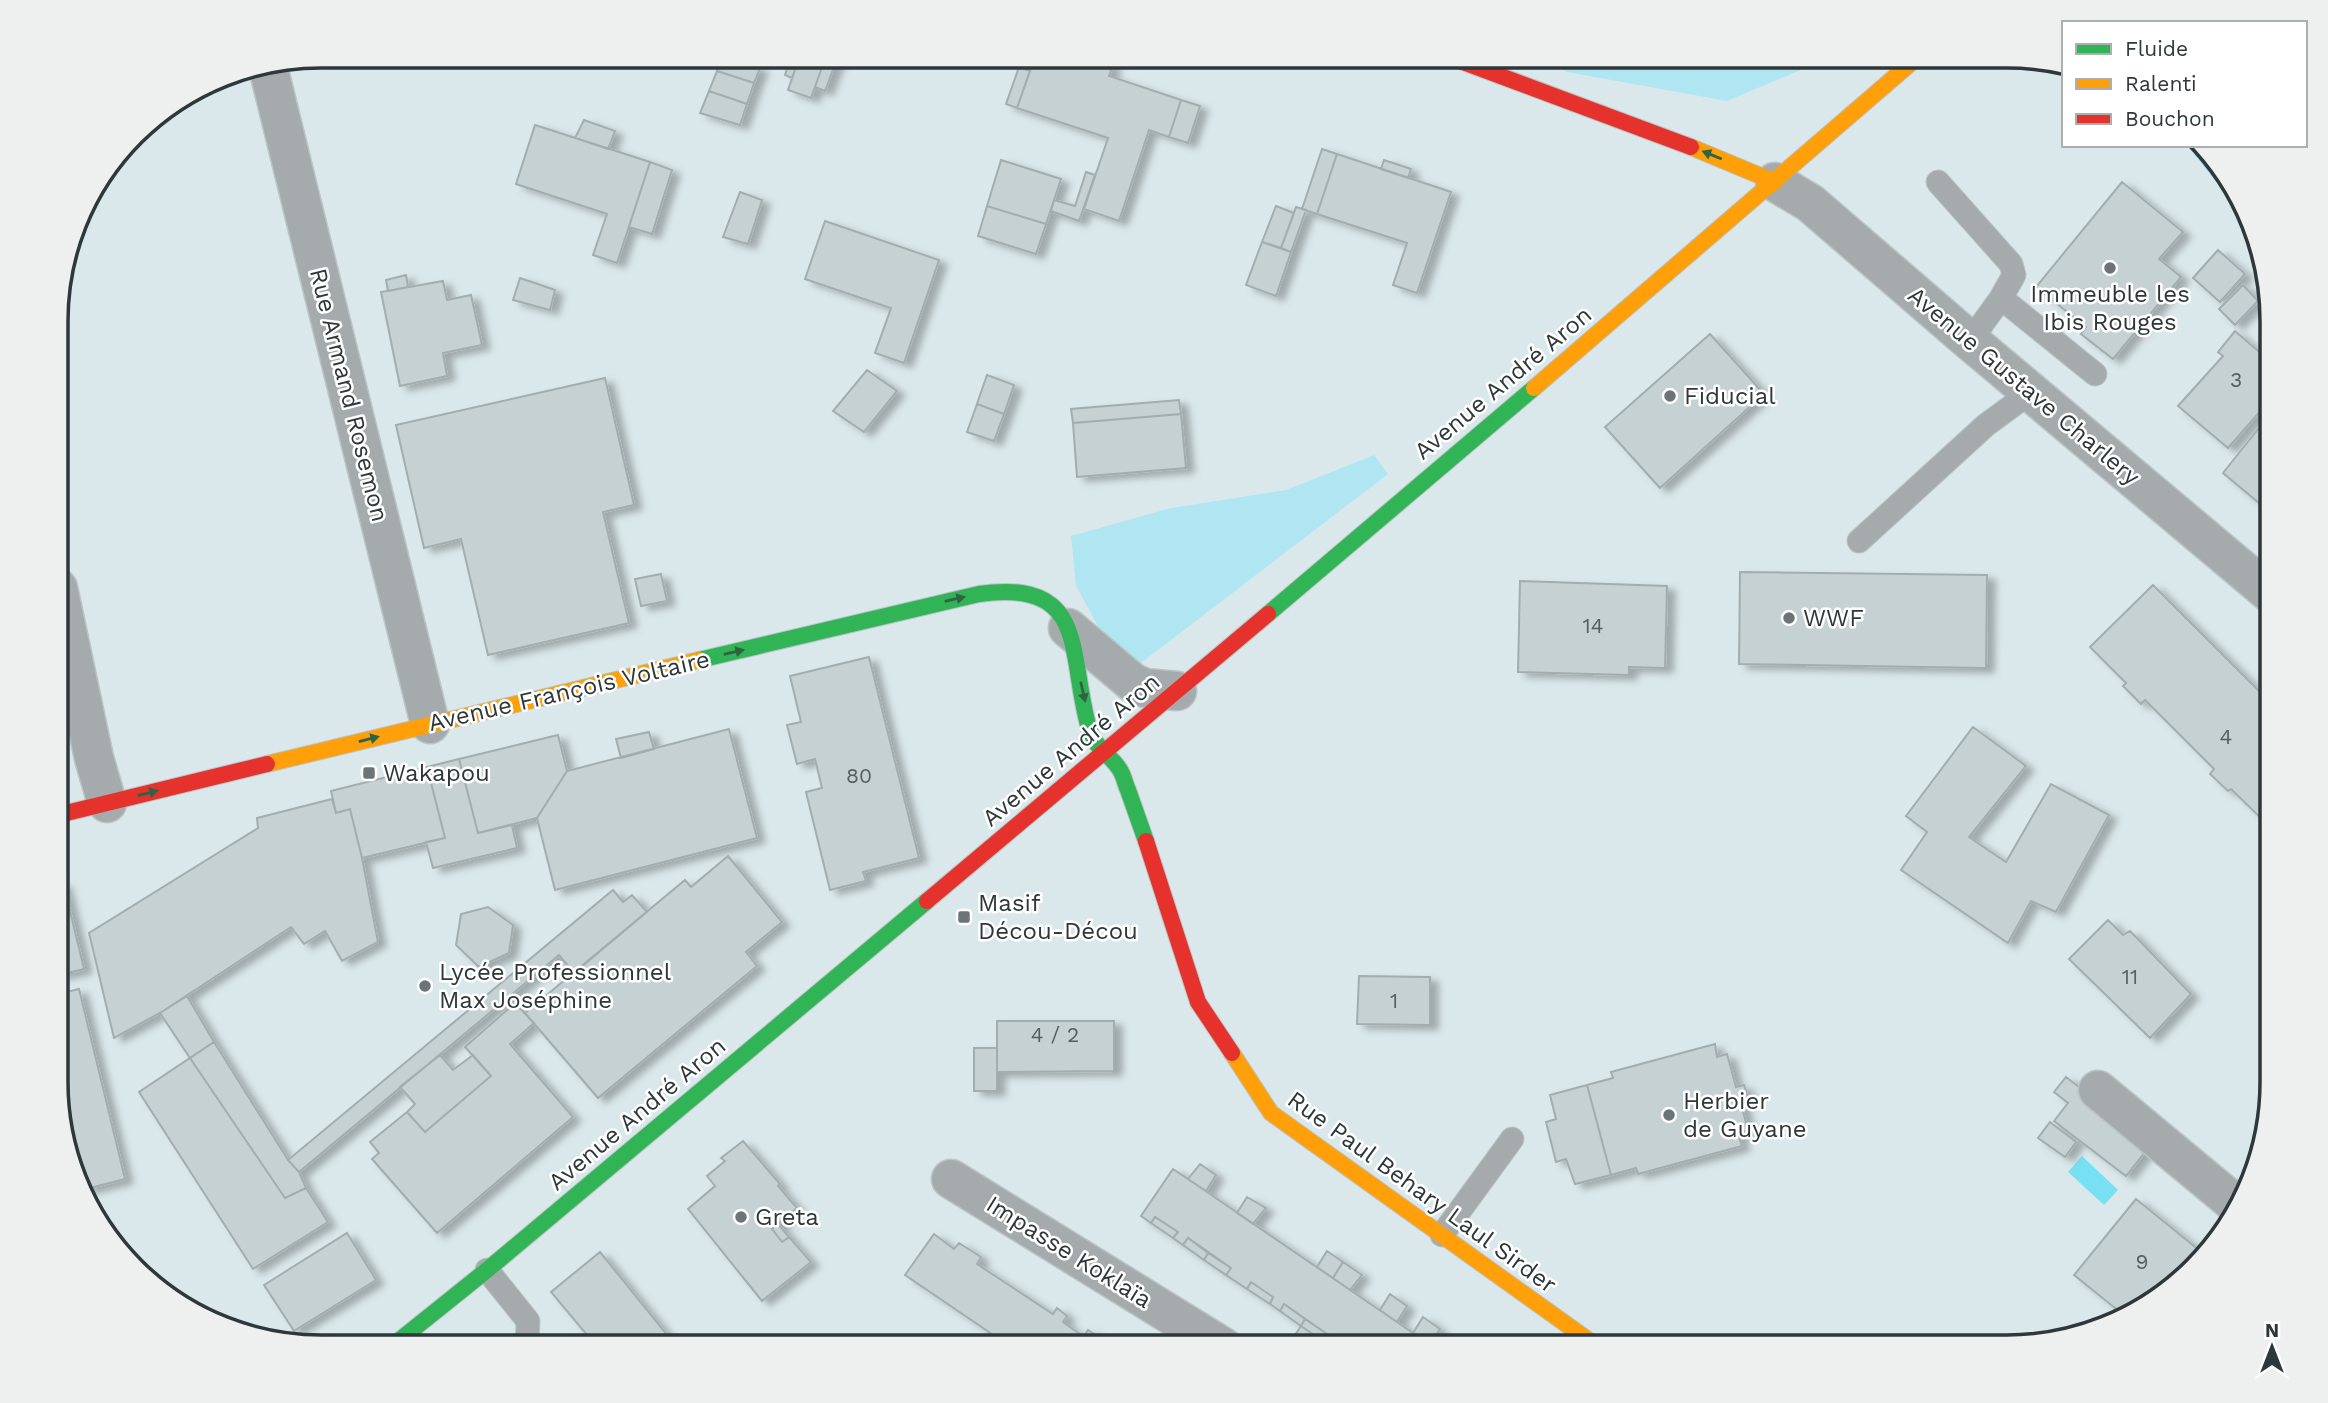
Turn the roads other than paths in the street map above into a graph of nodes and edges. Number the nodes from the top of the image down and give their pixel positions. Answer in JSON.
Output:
{"nodes":[{"id":1,"x":1480,"y":68,"type":"edge"},
{"id":2,"x":1905,"y":68,"type":"edge"},
{"id":3,"x":270,"y":74,"type":"edge"},
{"id":4,"x":1775,"y":181,"type":"junction"},
{"id":5,"x":1938,"y":182,"type":"dead end"},
{"id":6,"x":2001,"y":298,"type":"junction"},
{"id":7,"x":1970,"y":341,"type":"junction"},
{"id":8,"x":2095,"y":374,"type":"dead end"},
{"id":9,"x":2031,"y":392,"type":"junction"},
{"id":10,"x":1859,"y":541,"type":"dead end"},
{"id":11,"x":2260,"y":584,"type":"edge"},
{"id":12,"x":1068,"y":628,"type":"junction"},
{"id":13,"x":68,"y":679,"type":"edge"},
{"id":14,"x":1177,"y":691,"type":"junction"},
{"id":15,"x":71,"y":706,"type":"edge"},
{"id":16,"x":430,"y":724,"type":"junction"},
{"id":17,"x":1104,"y":754,"type":"junction"},
{"id":18,"x":107,"y":803,"type":"junction"},
{"id":19,"x":68,"y":813,"type":"edge"},
{"id":20,"x":2098,"y":1090,"type":"dead end"},
{"id":21,"x":1512,"y":1139,"type":"dead end"},
{"id":22,"x":951,"y":1179,"type":"dead end"},
{"id":23,"x":2230,"y":1200,"type":"edge"},
{"id":24,"x":1442,"y":1235,"type":"junction"},
{"id":25,"x":487,"y":1270,"type":"junction"},
{"id":26,"x":406,"y":1335,"type":"edge"},
{"id":27,"x":527,"y":1335,"type":"edge"},
{"id":28,"x":1204,"y":1335,"type":"edge"},
{"id":29,"x":1581,"y":1335,"type":"edge"}],
"edges":[{"from":4,"to":1,"type":"street","one_way":true},
{"from":2,"to":4,"type":"street","name":"Avenue André Aron"},
{"from":3,"to":16,"type":"street","name":"Rue Armand Rosemon"},
{"from":4,"to":7,"type":"street","name":"Avenue Gustave Charlery"},
{"from":4,"to":14,"type":"street","name":"Avenue André Aron"},
{"from":5,"to":6,"type":"lane"},
{"from":6,"to":7,"type":"lane"},
{"from":6,"to":8,"type":"lane"},
{"from":7,"to":9,"type":"street","name":"Avenue Gustave Charlery"},
{"from":9,"to":10,"type":"lane"},
{"from":9,"to":11,"type":"street","name":"Avenue Gustave Charlery"},
{"from":12,"to":14,"type":"street","name":"Avenue François Voltaire"},
{"from":16,"to":12,"type":"street","name":"Avenue François Voltaire","one_way":true},
{"from":12,"to":17,"type":"street","name":"Avenue François Voltaire","one_way":true},
{"from":13,"to":15,"type":"street"},
{"from":14,"to":17,"type":"street","name":"Avenue André Aron"},
{"from":15,"to":18,"type":"street"},
{"from":18,"to":16,"type":"street","name":"Avenue François Voltaire","one_way":true},
{"from":17,"to":24,"type":"street","name":"Rue Paul Behary Laul Sirder"},
{"from":17,"to":25,"type":"street","name":"Avenue André Aron"},
{"from":18,"to":19,"type":"street","name":"Avenue François Voltaire"},
{"from":20,"to":23,"type":"street"},
{"from":21,"to":24,"type":"lane"},
{"from":22,"to":28,"type":"street","name":"Impasse Koklaïa"},
{"from":24,"to":29,"type":"street","name":"Rue Paul Behary Laul Sirder"},
{"from":25,"to":26,"type":"street","name":"Avenue André Aron"},
{"from":25,"to":27,"type":"lane"}]}
